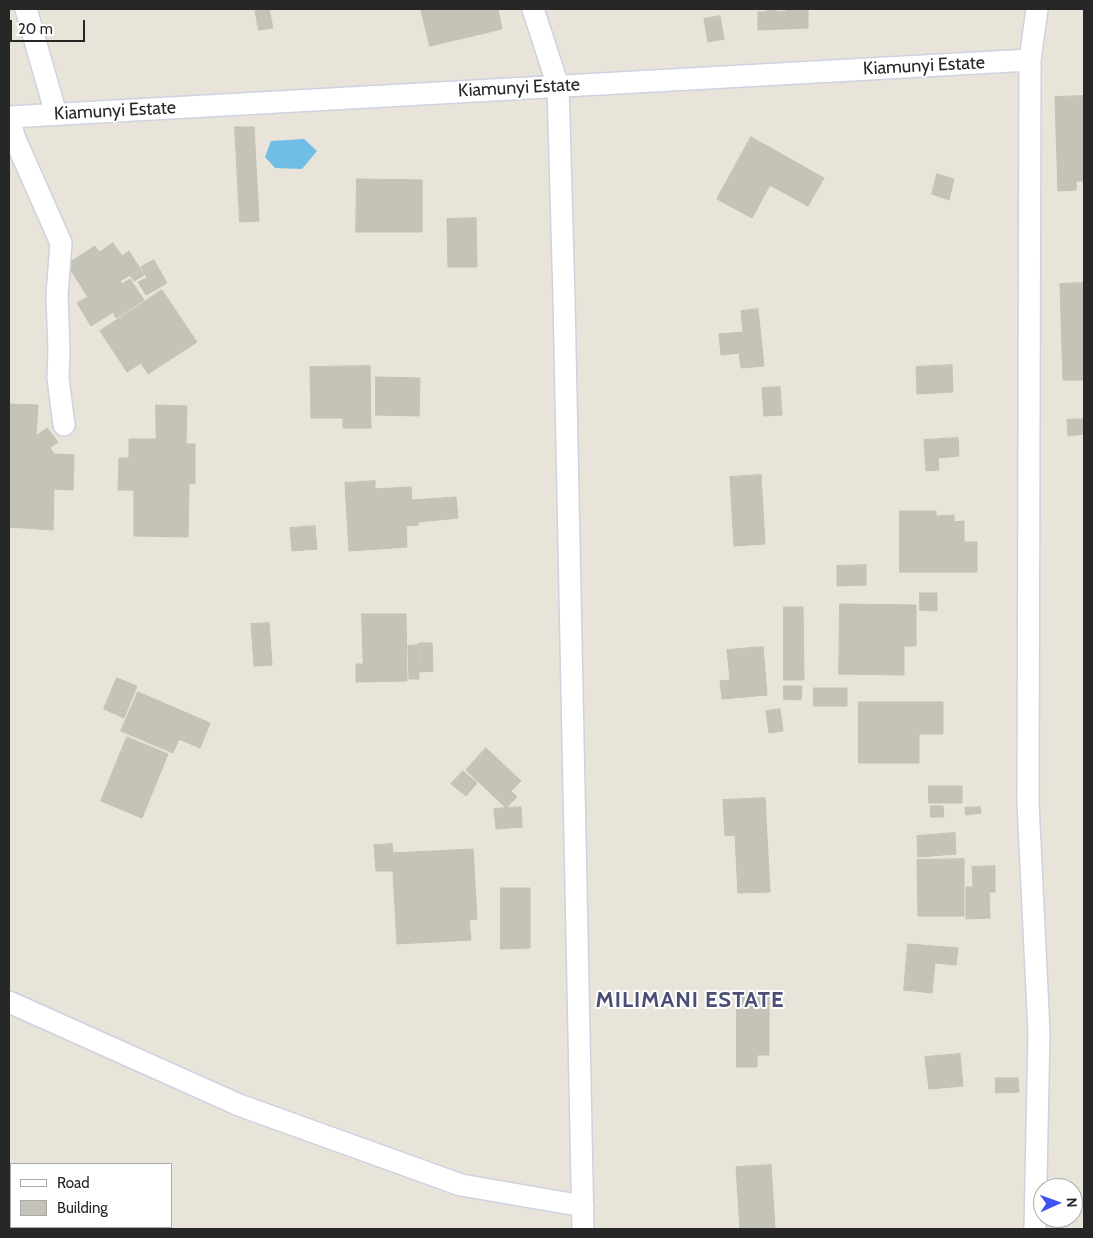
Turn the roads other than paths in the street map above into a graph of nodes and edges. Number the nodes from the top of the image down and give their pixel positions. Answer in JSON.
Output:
{"nodes":[{"id":1,"x":26,"y":9,"type":"edge"},
{"id":2,"x":533,"y":9,"type":"edge"},
{"id":3,"x":1037,"y":9,"type":"edge"},
{"id":4,"x":1030,"y":60,"type":"junction"},
{"id":5,"x":558,"y":86,"type":"junction"},
{"id":6,"x":56,"y":114,"type":"junction"},
{"id":7,"x":9,"y":118,"type":"edge"},
{"id":8,"x":64,"y":424,"type":"dead end"},
{"id":9,"x":9,"y":1002,"type":"edge"},
{"id":10,"x":583,"y":1206,"type":"junction"},
{"id":11,"x":583,"y":1229,"type":"edge"},
{"id":12,"x":1035,"y":1229,"type":"edge"}],
"edges":[{"from":1,"to":6,"type":"street"},
{"from":2,"to":5,"type":"street"},
{"from":3,"to":4,"type":"street"},
{"from":4,"to":5,"type":"street","name":"Kiamunyi Estate"},
{"from":4,"to":12,"type":"street"},
{"from":5,"to":6,"type":"street","name":"Kiamunyi Estate"},
{"from":5,"to":10,"type":"street"},
{"from":6,"to":7,"type":"street","name":"Kiamunyi Estate"},
{"from":7,"to":8,"type":"street"},
{"from":9,"to":10,"type":"street"},
{"from":10,"to":11,"type":"street"}]}
